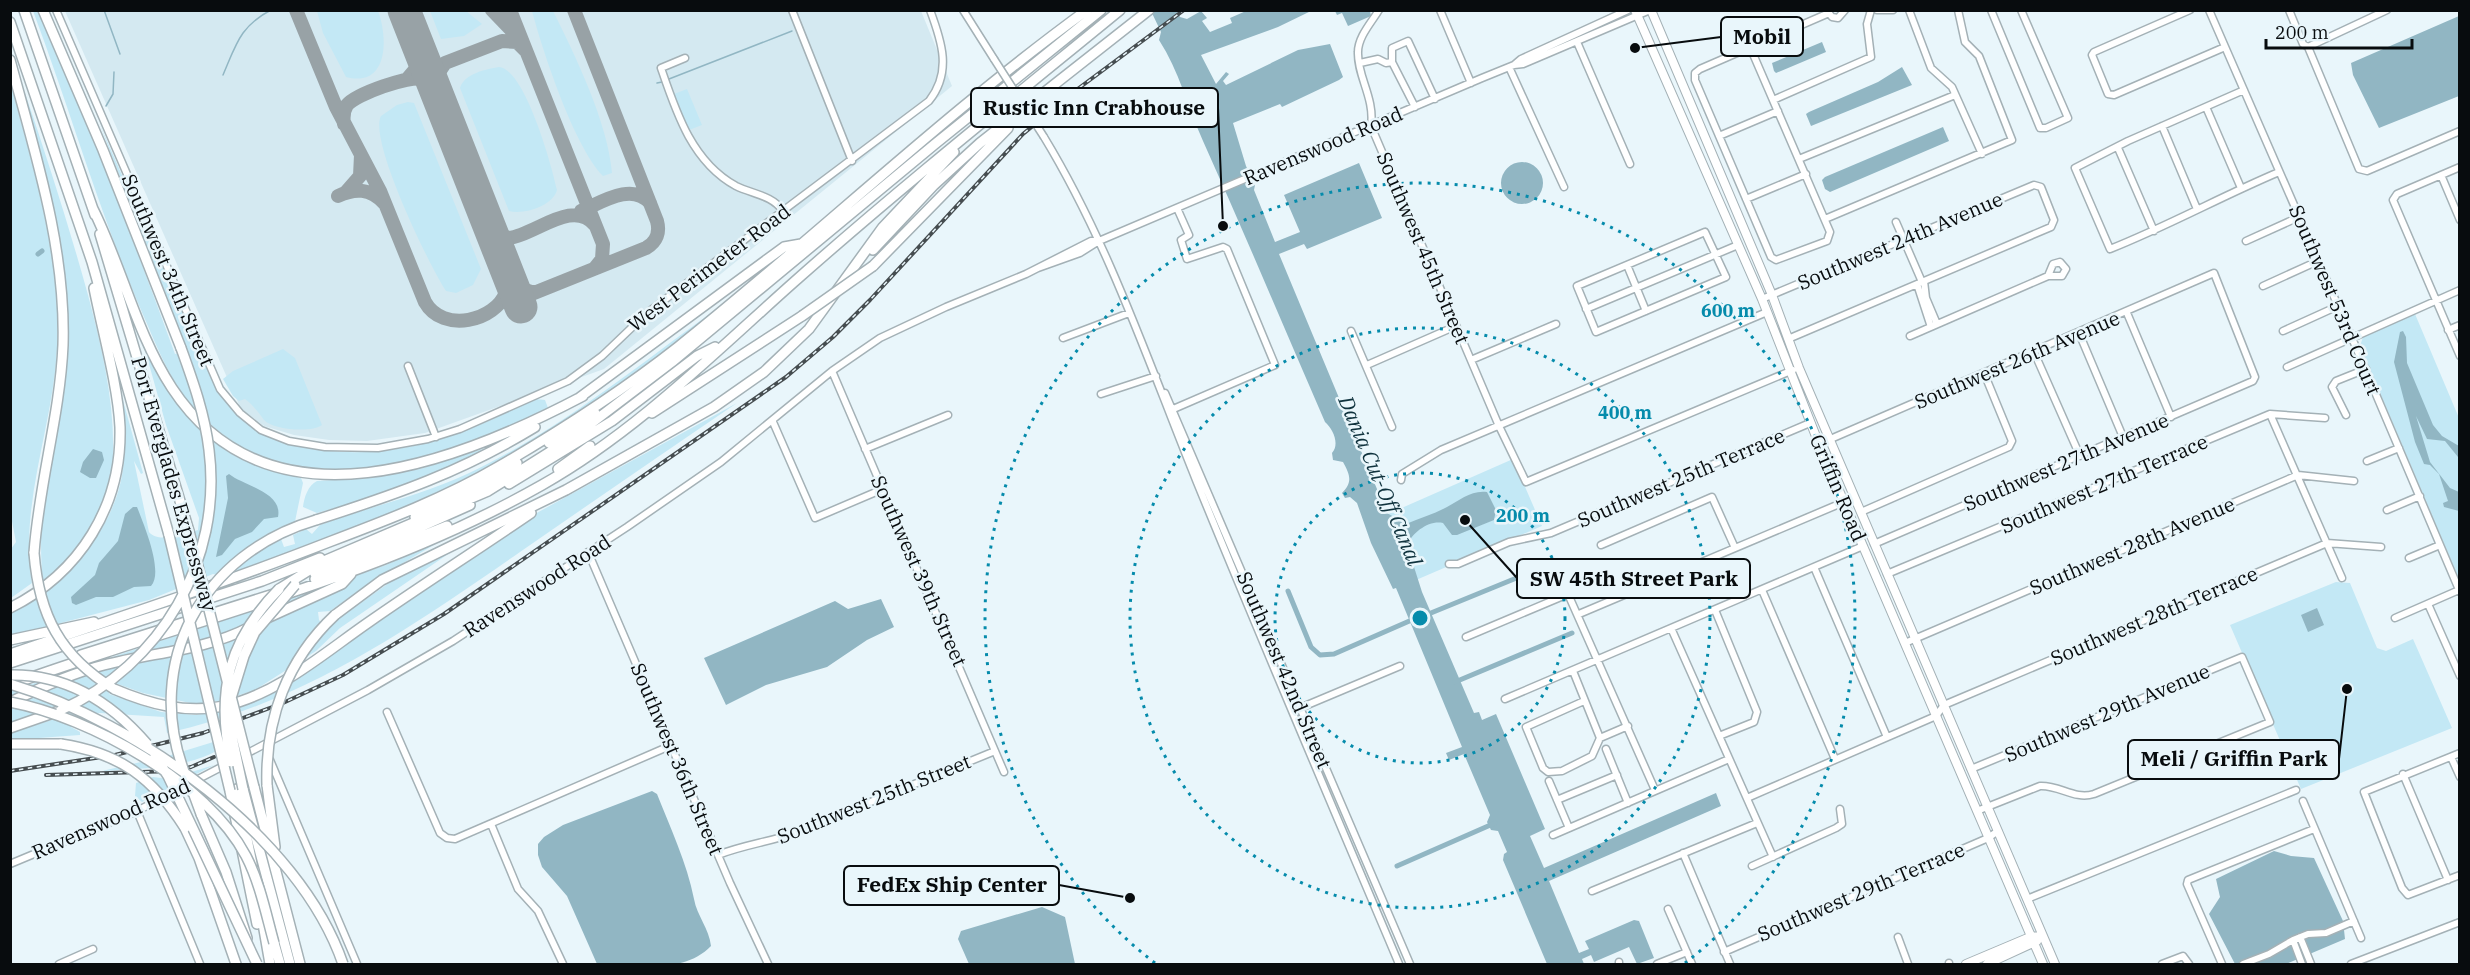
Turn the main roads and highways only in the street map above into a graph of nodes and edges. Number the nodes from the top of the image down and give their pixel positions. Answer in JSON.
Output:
{"nodes":[{"id":1,"x":24,"y":10,"type":"edge"},
{"id":2,"x":43,"y":10,"type":"edge"},
{"id":3,"x":1087,"y":10,"type":"edge"},
{"id":4,"x":1101,"y":10,"type":"edge"},
{"id":5,"x":1112,"y":10,"type":"edge"},
{"id":6,"x":1119,"y":10,"type":"edge"},
{"id":7,"x":1650,"y":10,"type":"edge"},
{"id":8,"x":1146,"y":13,"type":"edge"},
{"id":9,"x":1636,"y":13,"type":"edge"},
{"id":10,"x":10,"y":22,"type":"edge"},
{"id":11,"x":10,"y":60,"type":"edge"},
{"id":12,"x":1040,"y":98,"type":"junction"},
{"id":13,"x":990,"y":115,"type":"junction"},
{"id":14,"x":1699,"y":153,"type":"junction"},
{"id":15,"x":1730,"y":199,"type":"junction"},
{"id":16,"x":1722,"y":206,"type":"junction"},
{"id":17,"x":93,"y":209,"type":"junction"},
{"id":18,"x":1749,"y":242,"type":"junction"},
{"id":19,"x":803,"y":243,"type":"junction"},
{"id":20,"x":92,"y":262,"type":"junction"},
{"id":21,"x":856,"y":267,"type":"junction"},
{"id":22,"x":715,"y":347,"type":"junction"},
{"id":23,"x":672,"y":362,"type":"junction"},
{"id":24,"x":583,"y":396,"type":"junction"},
{"id":25,"x":607,"y":441,"type":"junction"},
{"id":26,"x":566,"y":490,"type":"junction"},
{"id":27,"x":1856,"y":530,"type":"junction"},
{"id":28,"x":1874,"y":544,"type":"junction"},
{"id":29,"x":1863,"y":546,"type":"junction"},
{"id":30,"x":1881,"y":560,"type":"junction"},
{"id":31,"x":352,"y":573,"type":"junction"},
{"id":32,"x":10,"y":608,"type":"edge"},
{"id":33,"x":123,"y":617,"type":"junction"},
{"id":34,"x":10,"y":640,"type":"edge"},
{"id":35,"x":10,"y":654,"type":"edge"},
{"id":36,"x":10,"y":663,"type":"edge"},
{"id":37,"x":10,"y":677,"type":"edge"},
{"id":38,"x":10,"y":684,"type":"edge"},
{"id":39,"x":10,"y":702,"type":"edge"},
{"id":40,"x":10,"y":728,"type":"edge"},
{"id":41,"x":10,"y":744,"type":"edge"},
{"id":42,"x":237,"y":790,"type":"junction"},
{"id":43,"x":278,"y":879,"type":"junction"},
{"id":44,"x":2042,"y":936,"type":"junction"},
{"id":45,"x":2032,"y":940,"type":"junction"},
{"id":46,"x":236,"y":964,"type":"edge"},
{"id":47,"x":256,"y":964,"type":"edge"},
{"id":48,"x":267,"y":964,"type":"edge"},
{"id":49,"x":280,"y":964,"type":"edge"},
{"id":50,"x":290,"y":964,"type":"edge"},
{"id":51,"x":300,"y":964,"type":"edge"},
{"id":52,"x":343,"y":964,"type":"edge"},
{"id":53,"x":1966,"y":964,"type":"edge"},
{"id":54,"x":1987,"y":964,"type":"edge"},
{"id":55,"x":2043,"y":964,"type":"edge"},
{"id":56,"x":2055,"y":964,"type":"edge"}],
"edges":[{"from":1,"to":17,"type":"highway","name":"Port Everglades Expressway"},
{"from":2,"to":40,"type":"highway","bridge":true},
{"from":3,"to":19,"type":"highway"},
{"from":4,"to":23,"type":"highway"},
{"from":5,"to":22,"type":"highway"},
{"from":6,"to":13,"type":"highway"},
{"from":7,"to":15,"type":"main road","name":"Griffin Road"},
{"from":8,"to":12,"type":"highway"},
{"from":9,"to":14,"type":"main road","name":"Griffin Road"},
{"from":10,"to":20,"type":"highway","name":"Port Everglades Expressway"},
{"from":11,"to":26,"type":"highway","bridge":true},
{"from":12,"to":21,"type":"highway"},
{"from":12,"to":25,"type":"highway","bridge":true},
{"from":13,"to":21,"type":"highway"},
{"from":13,"to":25,"type":"highway"},
{"from":14,"to":15,"type":"main road"},
{"from":14,"to":16,"type":"main road","name":"Griffin Road"},
{"from":15,"to":18,"type":"main road","name":"Griffin Road"},
{"from":16,"to":18,"type":"main road"},
{"from":16,"to":27,"type":"main road","name":"Griffin Road"},
{"from":17,"to":24,"type":"highway"},
{"from":17,"to":43,"type":"highway","name":"Port Everglades Expressway","bridge":true},
{"from":18,"to":28,"type":"main road","name":"Griffin Road"},
{"from":19,"to":24,"type":"highway"},
{"from":19,"to":33,"type":"highway"},
{"from":20,"to":32,"type":"highway"},
{"from":20,"to":42,"type":"highway","name":"Port Everglades Expressway","bridge":true},
{"from":21,"to":26,"type":"highway"},
{"from":22,"to":37,"type":"highway"},
{"from":22,"to":42,"type":"highway","bridge":true},
{"from":23,"to":36,"type":"highway"},
{"from":23,"to":42,"type":"highway","bridge":true},
{"from":24,"to":47,"type":"highway","bridge":true},
{"from":25,"to":31,"type":"highway"},
{"from":26,"to":43,"type":"highway","bridge":true},
{"from":27,"to":28,"type":"main road"},
{"from":27,"to":29,"type":"main road","name":"Griffin Road"},
{"from":28,"to":30,"type":"main road","name":"Griffin Road"},
{"from":29,"to":30,"type":"main road"},
{"from":29,"to":45,"type":"main road","name":"Griffin Road"},
{"from":30,"to":44,"type":"main road","name":"Griffin Road"},
{"from":31,"to":38,"type":"highway"},
{"from":31,"to":39,"type":"highway"},
{"from":33,"to":34,"type":"highway"},
{"from":33,"to":35,"type":"highway"},
{"from":37,"to":47,"type":"highway","bridge":true},
{"from":38,"to":52,"type":"highway","bridge":true},
{"from":39,"to":49,"type":"highway","bridge":true},
{"from":41,"to":46,"type":"highway","bridge":true},
{"from":42,"to":48,"type":"highway","name":"Port Everglades Expressway"},
{"from":42,"to":50,"type":"highway"},
{"from":43,"to":51,"type":"highway","name":"Port Everglades Expressway"},
{"from":44,"to":45,"type":"main road"},
{"from":44,"to":56,"type":"main road","name":"Griffin Road"},
{"from":45,"to":53,"type":"main road"},
{"from":45,"to":54,"type":"main road"},
{"from":45,"to":55,"type":"main road","name":"Griffin Road"}]}
